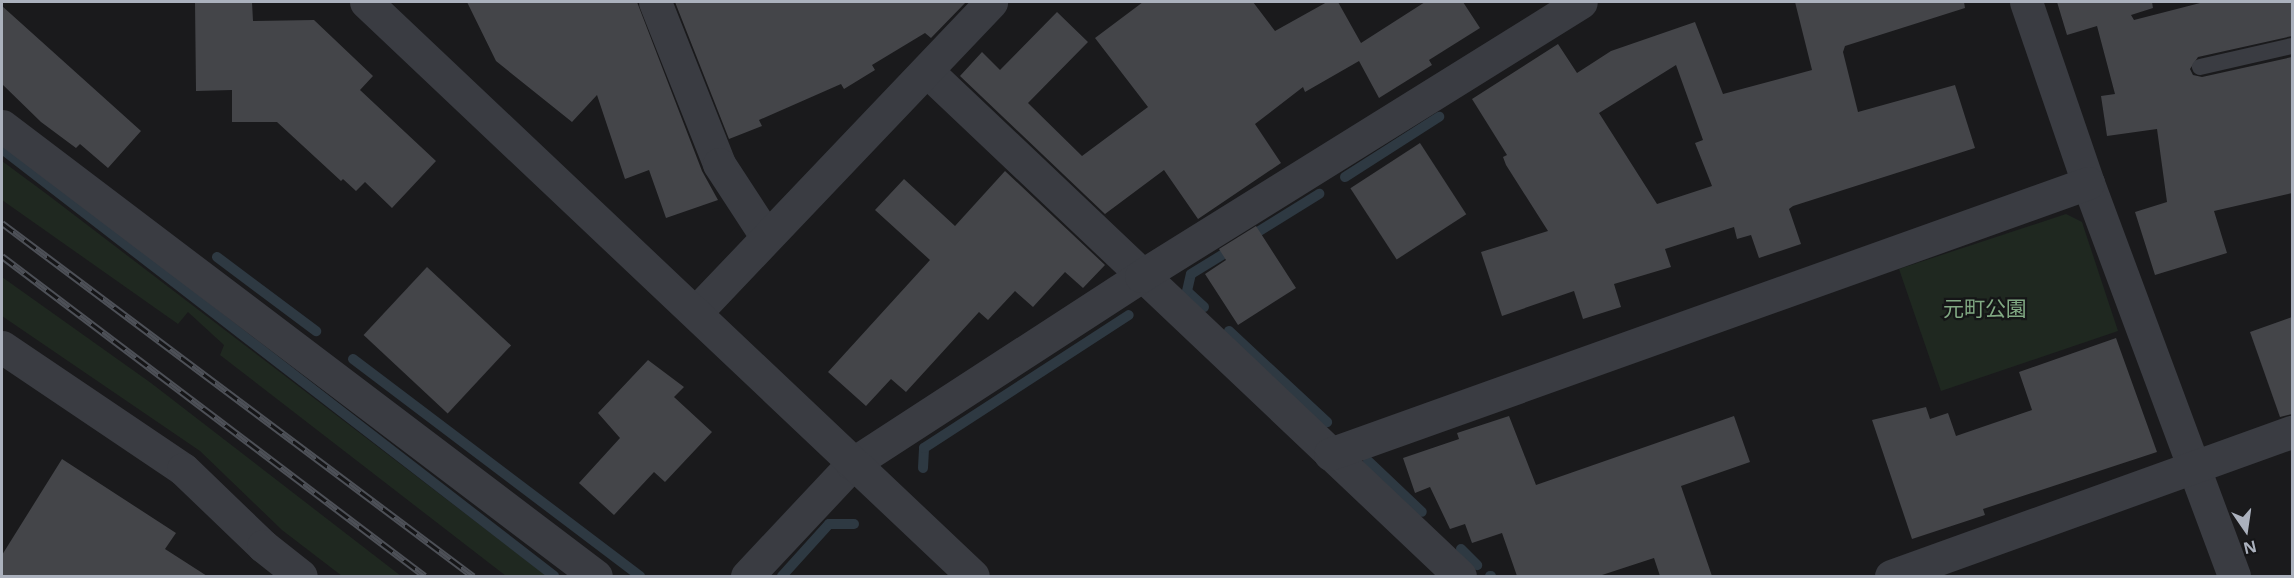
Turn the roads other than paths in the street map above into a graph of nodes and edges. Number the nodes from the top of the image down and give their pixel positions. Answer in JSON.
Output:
{"nodes":[{"id":1,"x":366,"y":2,"type":"edge"},
{"id":2,"x":655,"y":2,"type":"edge"},
{"id":3,"x":1581,"y":2,"type":"edge"},
{"id":4,"x":2026,"y":2,"type":"edge"},
{"id":5,"x":988,"y":3,"type":"edge"},
{"id":6,"x":2292,"y":46,"type":"edge"},
{"id":7,"x":2200,"y":67,"type":"dead end"},
{"id":8,"x":927,"y":71,"type":"junction"},
{"id":9,"x":2,"y":126,"type":"edge"},
{"id":10,"x":2088,"y":183,"type":"junction"},
{"id":11,"x":766,"y":236,"type":"junction"},
{"id":12,"x":1141,"y":276,"type":"junction"},
{"id":13,"x":696,"y":312,"type":"junction"},
{"id":14,"x":2,"y":347,"type":"edge"},
{"id":15,"x":2292,"y":432,"type":"edge"},
{"id":16,"x":1330,"y":454,"type":"junction"},
{"id":17,"x":852,"y":464,"type":"junction"},
{"id":18,"x":2193,"y":467,"type":"junction"},
{"id":19,"x":301,"y":576,"type":"edge"},
{"id":20,"x":596,"y":576,"type":"edge"},
{"id":21,"x":747,"y":576,"type":"edge"},
{"id":22,"x":972,"y":576,"type":"edge"},
{"id":23,"x":1460,"y":576,"type":"edge"},
{"id":24,"x":1891,"y":576,"type":"edge"},
{"id":25,"x":2234,"y":576,"type":"edge"}],
"edges":[{"from":1,"to":13,"type":"street"},
{"from":2,"to":11,"type":"street"},
{"from":3,"to":12,"type":"street"},
{"from":4,"to":10,"type":"street"},
{"from":5,"to":8,"type":"street"},
{"from":6,"to":7,"type":"lane"},
{"from":8,"to":11,"type":"street"},
{"from":8,"to":12,"type":"street"},
{"from":9,"to":20,"type":"street"},
{"from":10,"to":16,"type":"street"},
{"from":10,"to":18,"type":"street"},
{"from":11,"to":13,"type":"street"},
{"from":12,"to":16,"type":"street"},
{"from":12,"to":17,"type":"street"},
{"from":13,"to":17,"type":"street"},
{"from":14,"to":19,"type":"street"},
{"from":15,"to":18,"type":"street"},
{"from":16,"to":23,"type":"street"},
{"from":17,"to":21,"type":"street"},
{"from":17,"to":22,"type":"street"},
{"from":18,"to":24,"type":"street"},
{"from":18,"to":25,"type":"street"}]}
